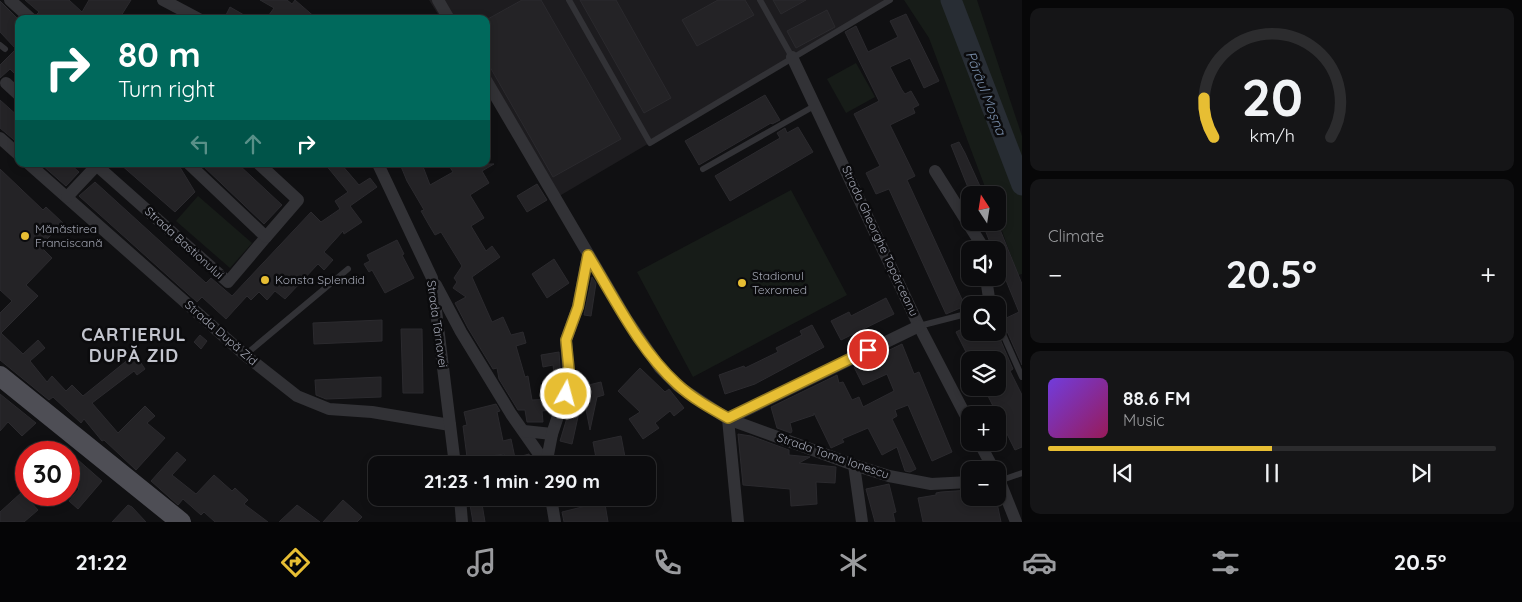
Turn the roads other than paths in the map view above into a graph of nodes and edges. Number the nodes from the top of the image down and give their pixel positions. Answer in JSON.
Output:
{"nodes":[{"id":1,"x":10,"y":0,"type":"edge"},
{"id":2,"x":163,"y":0,"type":"edge"},
{"id":3,"x":438,"y":0,"type":"edge"},
{"id":4,"x":569,"y":0,"type":"edge"},
{"id":5,"x":760,"y":0,"type":"edge"},
{"id":6,"x":890,"y":0,"type":"edge"},
{"id":7,"x":27,"y":15,"type":"edge"},
{"id":8,"x":191,"y":15,"type":"edge"},
{"id":9,"x":447,"y":15,"type":"edge"},
{"id":10,"x":792,"y":57,"type":"junction"},
{"id":11,"x":6,"y":83,"type":"dead end"},
{"id":12,"x":490,"y":87,"type":"edge"},
{"id":13,"x":15,"y":91,"type":"edge"},
{"id":14,"x":816,"y":105,"type":"junction"},
{"id":15,"x":0,"y":138,"type":"edge"},
{"id":16,"x":15,"y":151,"type":"edge"},
{"id":17,"x":32,"y":167,"type":"edge"},
{"id":18,"x":94,"y":167,"type":"edge"},
{"id":19,"x":100,"y":167,"type":"edge"},
{"id":20,"x":192,"y":167,"type":"edge"},
{"id":21,"x":262,"y":167,"type":"edge"},
{"id":22,"x":379,"y":167,"type":"edge"},
{"id":23,"x":703,"y":169,"type":"dead end"},
{"id":24,"x":935,"y":171,"type":"dead end"},
{"id":25,"x":67,"y":197,"type":"junction"},
{"id":26,"x":266,"y":237,"type":"junction"},
{"id":27,"x":979,"y":241,"type":"edge"},
{"id":28,"x":588,"y":255,"type":"junction"},
{"id":29,"x":348,"y":269,"type":"dead end"},
{"id":30,"x":432,"y":278,"type":"junction"},
{"id":31,"x":961,"y":315,"type":"edge"},
{"id":32,"x":919,"y":326,"type":"junction"},
{"id":33,"x":1006,"y":341,"type":"edge"},
{"id":34,"x":245,"y":355,"type":"junction"},
{"id":35,"x":0,"y":376,"type":"edge"},
{"id":36,"x":1022,"y":377,"type":"edge"},
{"id":37,"x":961,"y":407,"type":"edge"},
{"id":38,"x":728,"y":418,"type":"junction"},
{"id":39,"x":450,"y":425,"type":"junction"},
{"id":40,"x":524,"y":431,"type":"junction"},
{"id":41,"x":552,"y":434,"type":"junction"},
{"id":42,"x":454,"y":456,"type":"edge"},
{"id":43,"x":541,"y":456,"type":"edge"},
{"id":44,"x":548,"y":456,"type":"edge"},
{"id":45,"x":854,"y":465,"type":"junction"},
{"id":46,"x":1022,"y":473,"type":"edge"},
{"id":47,"x":1006,"y":476,"type":"edge"},
{"id":48,"x":961,"y":482,"type":"edge"},
{"id":49,"x":1006,"y":498,"type":"edge"},
{"id":50,"x":461,"y":506,"type":"edge"},
{"id":51,"x":552,"y":506,"type":"edge"},
{"id":52,"x":181,"y":522,"type":"edge"},
{"id":53,"x":462,"y":522,"type":"edge"},
{"id":54,"x":555,"y":522,"type":"edge"},
{"id":55,"x":738,"y":522,"type":"edge"},
{"id":56,"x":862,"y":522,"type":"edge"},
{"id":57,"x":1016,"y":522,"type":"edge"}],
"edges":[{"from":1,"to":7,"type":"street"},
{"from":2,"to":8,"type":"street"},
{"from":3,"to":9,"type":"street"},
{"from":4,"to":10,"type":"lane"},
{"from":5,"to":10,"type":"lane"},
{"from":6,"to":10,"type":"lane"},
{"from":10,"to":14,"type":"street","name":"Strada Gheorghe Topârceanu"},
{"from":11,"to":13,"type":"street"},
{"from":12,"to":28,"type":"street","name":"Strada Toma Ionescu"},
{"from":14,"to":23,"type":"lane"},
{"from":14,"to":32,"type":"street","name":"Strada Gheorghe Topârceanu"},
{"from":15,"to":16,"type":"street"},
{"from":17,"to":25,"type":"street","name":"Strada După Zid"},
{"from":18,"to":25,"type":"street","name":"Strada Bastionului"},
{"from":19,"to":26,"type":"street","name":"Strada Bastionului"},
{"from":20,"to":26,"type":"street"},
{"from":21,"to":26,"type":"street","name":"Strada Bastionului"},
{"from":22,"to":30,"type":"street","name":"Strada Târnavei"},
{"from":24,"to":27,"type":"street"},
{"from":25,"to":34,"type":"street","name":"Strada După Zid"},
{"from":28,"to":38,"type":"street","name":"Strada Toma Ionescu"},
{"from":28,"to":41,"type":"street"},
{"from":29,"to":34,"type":"lane"},
{"from":30,"to":39,"type":"street","name":"Strada Târnavei"},
{"from":30,"to":40,"type":"street"},
{"from":31,"to":32,"type":"lane"},
{"from":32,"to":37,"type":"street","name":"Strada Gheorghe Topârceanu"},
{"from":32,"to":38,"type":"street"},
{"from":33,"to":36,"type":"lane"},
{"from":34,"to":39,"type":"street","name":"Strada După Zid"},
{"from":35,"to":52,"type":"main road"},
{"from":38,"to":45,"type":"street","name":"Strada Toma Ionescu"},
{"from":38,"to":55,"type":"street"},
{"from":39,"to":42,"type":"street","name":"Strada Târnavei"},
{"from":40,"to":41,"type":"street"},
{"from":40,"to":43,"type":"street"},
{"from":41,"to":44,"type":"street"},
{"from":45,"to":48,"type":"street","name":"Strada Toma Ionescu"},
{"from":45,"to":56,"type":"street"},
{"from":46,"to":47,"type":"lane"},
{"from":49,"to":57,"type":"street"},
{"from":50,"to":53,"type":"street"},
{"from":51,"to":54,"type":"street"}]}
